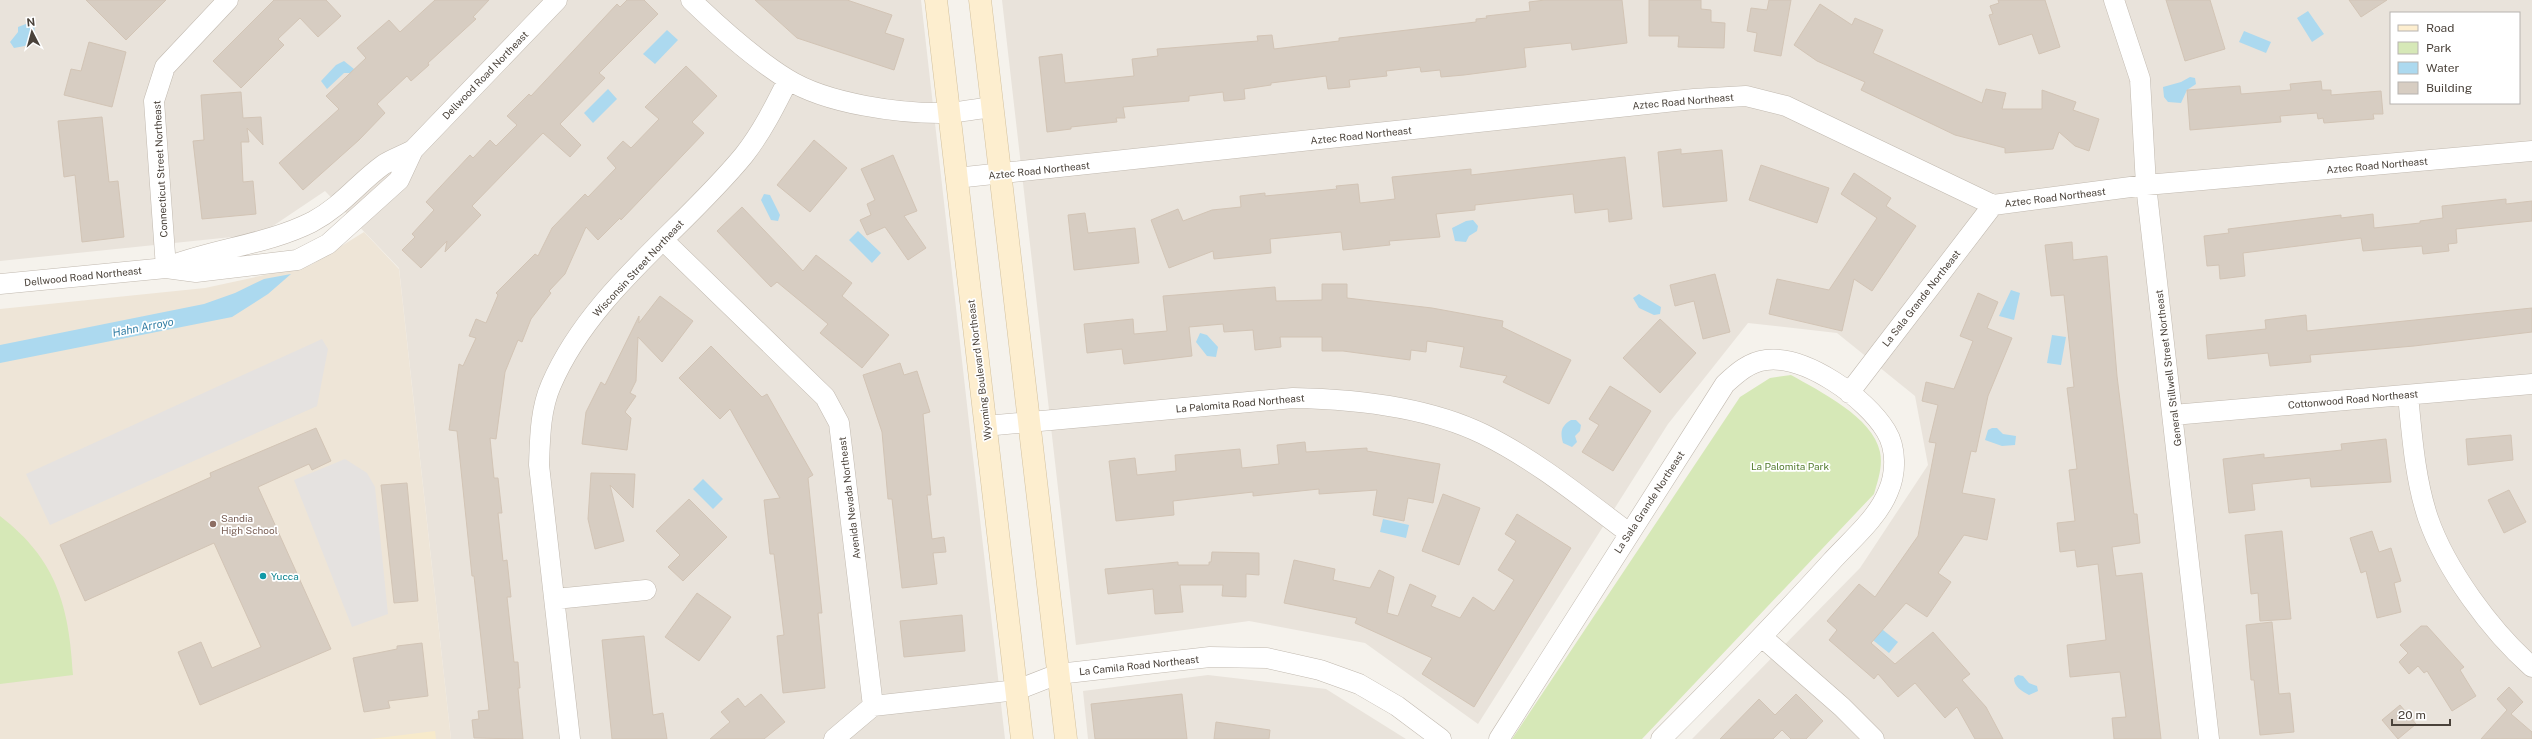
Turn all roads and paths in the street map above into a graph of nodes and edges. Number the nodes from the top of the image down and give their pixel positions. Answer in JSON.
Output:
{"nodes":[{"id":1,"x":228,"y":0,"type":"edge"},
{"id":2,"x":557,"y":0,"type":"edge"},
{"id":3,"x":691,"y":0,"type":"edge"},
{"id":4,"x":936,"y":0,"type":"edge"},
{"id":5,"x":980,"y":0,"type":"edge"},
{"id":6,"x":2114,"y":0,"type":"edge"},
{"id":7,"x":788,"y":80,"type":"junction"},
{"id":8,"x":992,"y":107,"type":"junction"},
{"id":9,"x":948,"y":112,"type":"junction"},
{"id":10,"x":413,"y":150,"type":"junction"},
{"id":11,"x":2532,"y":151,"type":"edge"},
{"id":12,"x":1000,"y":174,"type":"junction"},
{"id":13,"x":956,"y":178,"type":"junction"},
{"id":14,"x":2146,"y":185,"type":"junction"},
{"id":15,"x":1993,"y":204,"type":"junction"},
{"id":16,"x":664,"y":241,"type":"junction"},
{"id":17,"x":166,"y":268,"type":"junction"},
{"id":18,"x":0,"y":284,"type":"edge"},
{"id":19,"x":2532,"y":384,"type":"edge"},
{"id":20,"x":1849,"y":393,"type":"junction"},
{"id":21,"x":2408,"y":395,"type":"junction"},
{"id":22,"x":2174,"y":415,"type":"junction"},
{"id":23,"x":1030,"y":422,"type":"junction"},
{"id":24,"x":985,"y":426,"type":"junction"},
{"id":25,"x":1629,"y":533,"type":"junction"},
{"id":26,"x":646,"y":590,"type":"dead end"},
{"id":27,"x":555,"y":599,"type":"junction"},
{"id":28,"x":1762,"y":637,"type":"junction"},
{"id":29,"x":2532,"y":667,"type":"edge"},
{"id":30,"x":1058,"y":674,"type":"junction"},
{"id":31,"x":1017,"y":690,"type":"junction"},
{"id":32,"x":872,"y":706,"type":"junction"},
{"id":33,"x":570,"y":739,"type":"edge"},
{"id":34,"x":834,"y":739,"type":"edge"},
{"id":35,"x":1022,"y":739,"type":"edge"},
{"id":36,"x":1066,"y":739,"type":"edge"},
{"id":37,"x":1441,"y":739,"type":"edge"},
{"id":38,"x":1499,"y":739,"type":"edge"},
{"id":39,"x":1661,"y":739,"type":"edge"},
{"id":40,"x":1874,"y":739,"type":"edge"},
{"id":41,"x":2209,"y":739,"type":"edge"}],
"edges":[{"from":1,"to":17,"type":"street","name":"Connecticut Street Northeast"},
{"from":2,"to":10,"type":"street","name":"Dellwood Road Northeast"},
{"from":3,"to":7,"type":"street"},
{"from":4,"to":9,"type":"main road","name":"Wyoming Boulevard Northeast"},
{"from":5,"to":8,"type":"main road"},
{"from":6,"to":14,"type":"street","name":"General Stillwell Street Northeast"},
{"from":7,"to":9,"type":"street"},
{"from":7,"to":16,"type":"street","name":"Wisconsin Street Northeast"},
{"from":8,"to":9,"type":"street"},
{"from":8,"to":12,"type":"main road"},
{"from":9,"to":13,"type":"main road","name":"Wyoming Boulevard Northeast"},
{"from":10,"to":17,"type":"street","name":"Dellwood Road Northeast"},
{"from":10,"to":17,"type":"street","name":"Dellwood Road Northeast"},
{"from":11,"to":14,"type":"street","name":"Aztec Road Northeast"},
{"from":12,"to":13,"type":"street","name":"Aztec Road Northeast"},
{"from":12,"to":15,"type":"street","name":"Aztec Road Northeast"},
{"from":12,"to":23,"type":"main road"},
{"from":13,"to":24,"type":"main road","name":"Wyoming Boulevard Northeast"},
{"from":14,"to":15,"type":"street","name":"Aztec Road Northeast"},
{"from":14,"to":22,"type":"street","name":"General Stillwell Street Northeast"},
{"from":15,"to":20,"type":"street","name":"La Sala Grande Northeast"},
{"from":16,"to":27,"type":"street","name":"Wisconsin Street Northeast"},
{"from":16,"to":32,"type":"street","name":"Avenida Nevada Northeast"},
{"from":17,"to":18,"type":"street","name":"Dellwood Road Northeast"},
{"from":19,"to":21,"type":"street","name":"Cottonwood Road Northeast"},
{"from":20,"to":25,"type":"street","name":"La Sala Grande Northeast"},
{"from":20,"to":28,"type":"street","name":"La Sala Grande Northeast"},
{"from":21,"to":22,"type":"street","name":"Cottonwood Road Northeast"},
{"from":21,"to":29,"type":"street"},
{"from":22,"to":41,"type":"street","name":"General Stillwell Street Northeast"},
{"from":23,"to":24,"type":"street","name":"La Palomita Road Northeast"},
{"from":23,"to":25,"type":"street","name":"La Palomita Road Northeast"},
{"from":23,"to":30,"type":"main road"},
{"from":24,"to":31,"type":"main road","name":"Wyoming Boulevard Northeast"},
{"from":25,"to":38,"type":"street","name":"La Sala Grande Northeast"},
{"from":26,"to":27,"type":"street"},
{"from":27,"to":33,"type":"street","name":"Wisconsin Street Northeast"},
{"from":28,"to":39,"type":"street","name":"La Sala Grande Northeast"},
{"from":28,"to":40,"type":"street"},
{"from":30,"to":31,"type":"street","name":"La Camila Road Northeast"},
{"from":30,"to":36,"type":"main road"},
{"from":30,"to":37,"type":"street","name":"La Camila Road Northeast"},
{"from":31,"to":32,"type":"street","name":"La Camila Road Northeast"},
{"from":31,"to":35,"type":"main road","name":"Wyoming Boulevard Northeast"},
{"from":32,"to":34,"type":"street"}]}
